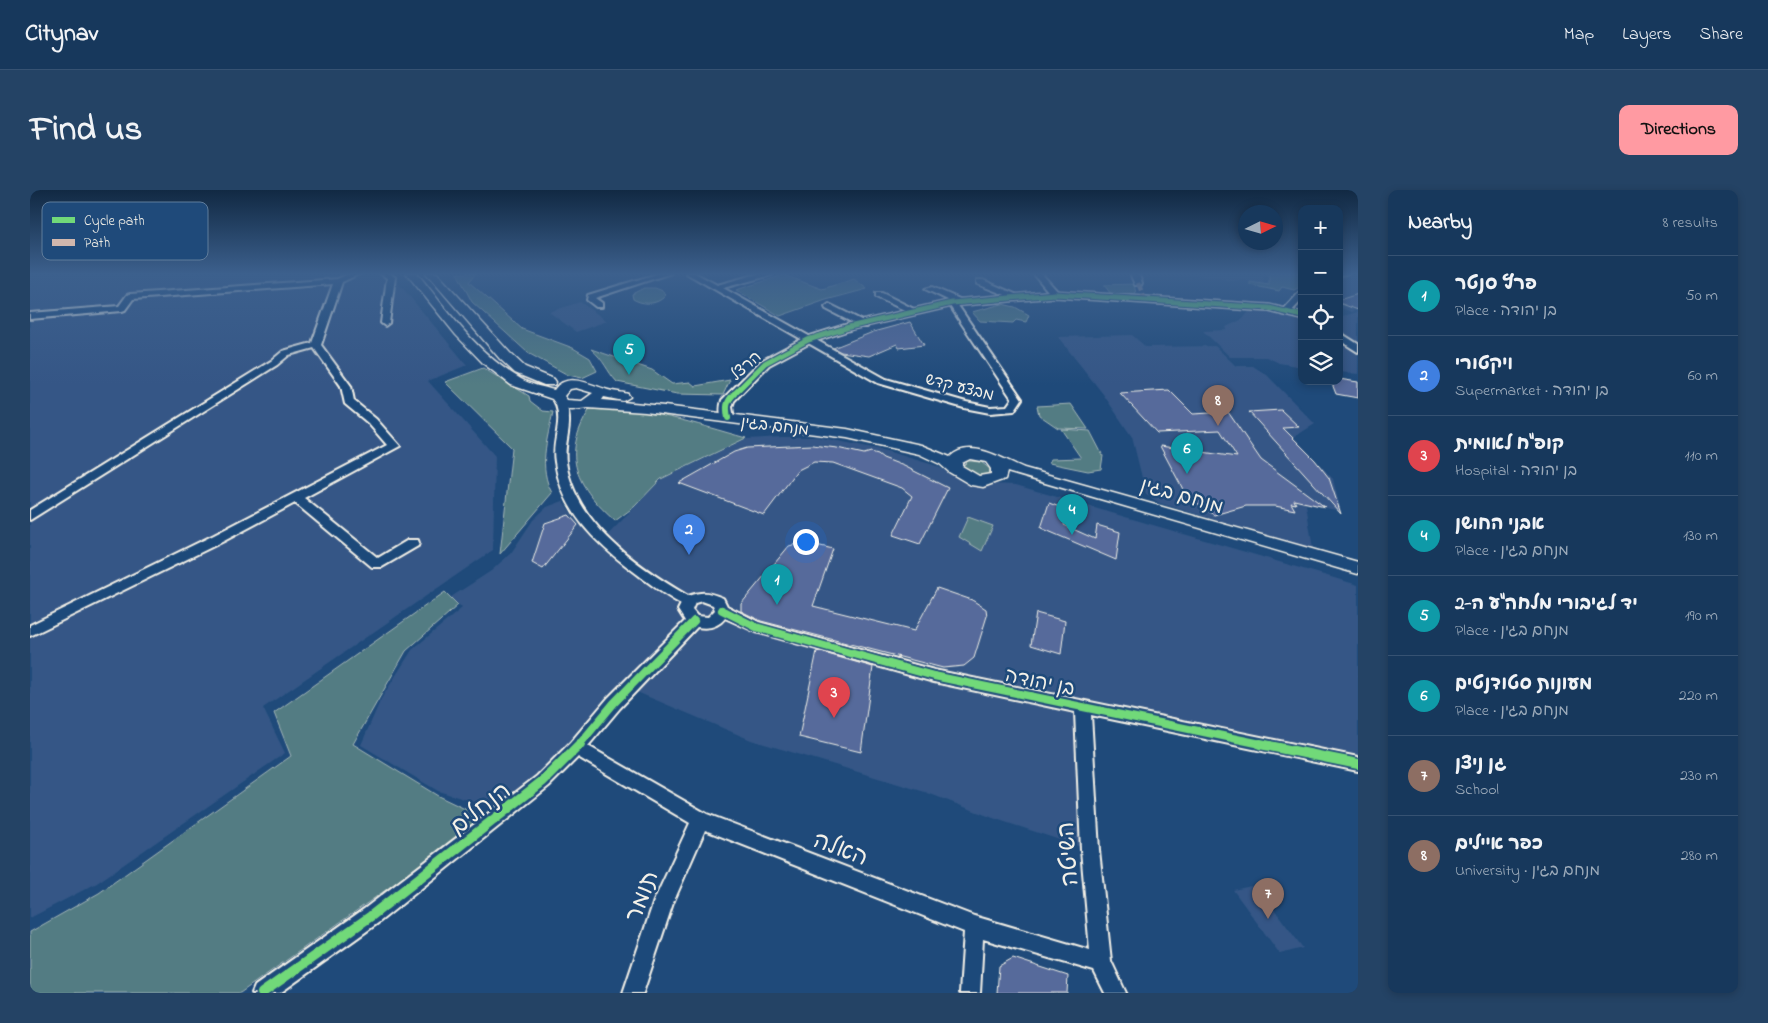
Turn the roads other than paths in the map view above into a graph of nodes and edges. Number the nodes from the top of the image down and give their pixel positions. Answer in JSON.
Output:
{"nodes":[{"id":1,"x":94,"y":310,"type":"edge"},
{"id":2,"x":328,"y":310,"type":"edge"},
{"id":3,"x":387,"y":310,"type":"edge"},
{"id":4,"x":444,"y":310,"type":"edge"},
{"id":5,"x":463,"y":310,"type":"edge"},
{"id":6,"x":755,"y":310,"type":"edge"},
{"id":7,"x":836,"y":310,"type":"edge"},
{"id":8,"x":960,"y":310,"type":"edge"},
{"id":9,"x":1275,"y":310,"type":"edge"},
{"id":10,"x":914,"y":311,"type":"edge"},
{"id":11,"x":1286,"y":312,"type":"joint"},
{"id":12,"x":1298,"y":315,"type":"edge"},
{"id":13,"x":30,"y":316,"type":"edge"},
{"id":14,"x":385,"y":323,"type":"dead end"},
{"id":15,"x":864,"y":325,"type":"junction"},
{"id":16,"x":1343,"y":338,"type":"edge"},
{"id":17,"x":811,"y":343,"type":"junction"},
{"id":18,"x":316,"y":345,"type":"junction"},
{"id":19,"x":1358,"y":349,"type":"edge"},
{"id":20,"x":765,"y":363,"type":"joint"},
{"id":21,"x":742,"y":384,"type":"joint"},
{"id":22,"x":597,"y":391,"type":"junction"},
{"id":23,"x":561,"y":395,"type":"junction"},
{"id":24,"x":586,"y":404,"type":"junction"},
{"id":25,"x":730,"y":411,"type":"junction"},
{"id":26,"x":565,"y":429,"type":"junction"},
{"id":27,"x":967,"y":454,"type":"junction"},
{"id":28,"x":955,"y":469,"type":"junction"},
{"id":29,"x":995,"y":470,"type":"junction"},
{"id":30,"x":295,"y":497,"type":"junction"},
{"id":31,"x":30,"y":516,"type":"edge"},
{"id":32,"x":413,"y":543,"type":"dead end"},
{"id":33,"x":1358,"y":568,"type":"edge"},
{"id":34,"x":1358,"y":581,"type":"edge"},
{"id":35,"x":688,"y":602,"type":"junction"},
{"id":36,"x":722,"y":610,"type":"junction"},
{"id":37,"x":694,"y":621,"type":"junction"},
{"id":38,"x":30,"y":631,"type":"edge"},
{"id":39,"x":1083,"y":707,"type":"junction"},
{"id":40,"x":576,"y":748,"type":"junction"},
{"id":41,"x":1358,"y":764,"type":"edge"},
{"id":42,"x":701,"y":820,"type":"junction"},
{"id":43,"x":974,"y":926,"type":"junction"},
{"id":44,"x":1101,"y":963,"type":"junction"},
{"id":45,"x":262,"y":993,"type":"edge"},
{"id":46,"x":633,"y":993,"type":"edge"},
{"id":47,"x":970,"y":993,"type":"edge"},
{"id":48,"x":1116,"y":993,"type":"edge"}],
"edges":[{"from":1,"to":13,"type":"street"},
{"from":2,"to":18,"type":"street"},
{"from":3,"to":14,"type":"street"},
{"from":4,"to":23,"type":"main road"},
{"from":5,"to":23,"type":"main road"},
{"from":6,"to":17,"type":"street"},
{"from":7,"to":15,"type":"street"},
{"from":8,"to":17,"type":"street","name":"מבצע קדש"},
{"from":9,"to":11,"type":"street","name":"הרצל"},
{"from":10,"to":15,"type":"street","name":"הרצל"},
{"from":11,"to":12,"type":"street","name":"הרצל"},
{"from":15,"to":17,"type":"street","name":"הרצל"},
{"from":16,"to":19,"type":"street"},
{"from":17,"to":20,"type":"street","name":"הרצל"},
{"from":18,"to":30,"type":"street"},
{"from":18,"to":31,"type":"street"},
{"from":20,"to":21,"type":"street","name":"הרצל"},
{"from":21,"to":25,"type":"street","name":"הרצל"},
{"from":22,"to":23,"type":"main road","name":"מנחם בגין"},
{"from":22,"to":24,"type":"main road"},
{"from":22,"to":25,"type":"main road","name":"מנחם בגין"},
{"from":23,"to":24,"type":"main road","name":"מנחם בגין"},
{"from":23,"to":26,"type":"street"},
{"from":24,"to":25,"type":"main road","name":"מנחם בגין"},
{"from":24,"to":26,"type":"street"},
{"from":25,"to":27,"type":"main road","name":"מנחם בגין"},
{"from":25,"to":28,"type":"main road","name":"מנחם בגין"},
{"from":26,"to":35,"type":"street"},
{"from":27,"to":28,"type":"main road"},
{"from":27,"to":29,"type":"main road","name":"מנחם בגין"},
{"from":28,"to":29,"type":"main road","name":"מנחם בגין"},
{"from":29,"to":33,"type":"main road","name":"מנחם בגין"},
{"from":29,"to":34,"type":"main road","name":"מנחם בגין"},
{"from":30,"to":32,"type":"street"},
{"from":30,"to":38,"type":"street"},
{"from":35,"to":36,"type":"street"},
{"from":35,"to":37,"type":"street"},
{"from":36,"to":37,"type":"street"},
{"from":36,"to":39,"type":"street","name":"בן יהודה"},
{"from":37,"to":40,"type":"street","name":"הנחלים"},
{"from":39,"to":41,"type":"street","name":"בן יהודה"},
{"from":39,"to":44,"type":"street","name":"השיטה"},
{"from":40,"to":42,"type":"street","name":"האלה"},
{"from":40,"to":45,"type":"street","name":"הנחלים"},
{"from":42,"to":43,"type":"street","name":"האלה"},
{"from":42,"to":46,"type":"street","name":"תומר"},
{"from":43,"to":44,"type":"street","name":"האלה"},
{"from":43,"to":47,"type":"street"},
{"from":44,"to":48,"type":"street","name":"השיטה"}]}
